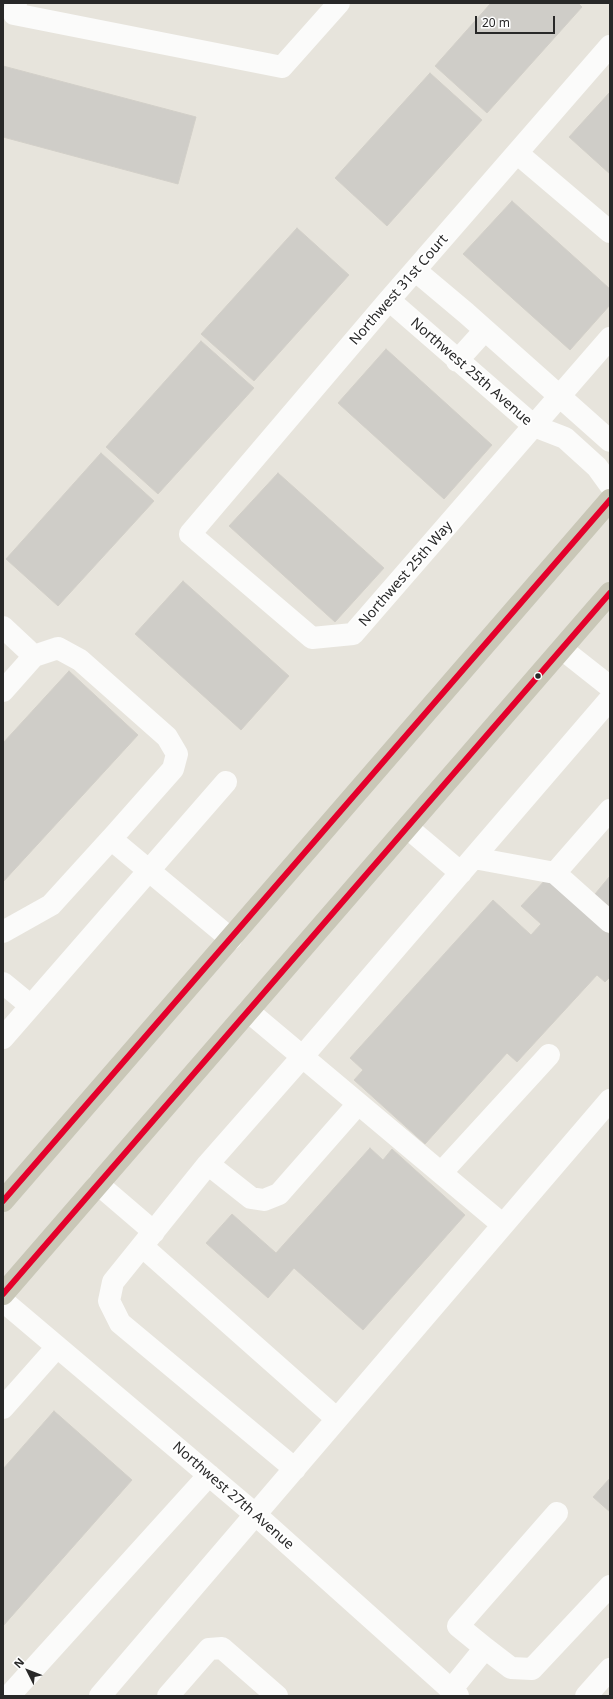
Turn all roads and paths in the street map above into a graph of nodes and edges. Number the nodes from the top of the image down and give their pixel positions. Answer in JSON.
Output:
{"nodes":[{"id":1,"x":16,"y":3,"type":"edge"},
{"id":2,"x":340,"y":3,"type":"edge"},
{"id":3,"x":610,"y":46,"type":"edge"},
{"id":4,"x":517,"y":153,"type":"junction"},
{"id":5,"x":610,"y":232,"type":"edge"},
{"id":6,"x":416,"y":271,"type":"junction"},
{"id":7,"x":389,"y":300,"type":"junction"},
{"id":8,"x":485,"y":330,"type":"junction"},
{"id":9,"x":610,"y":338,"type":"edge"},
{"id":10,"x":457,"y":361,"type":"junction"},
{"id":11,"x":558,"y":396,"type":"junction"},
{"id":12,"x":534,"y":426,"type":"junction"},
{"id":13,"x":610,"y":441,"type":"edge"},
{"id":14,"x":610,"y":484,"type":"edge"},
{"id":15,"x":610,"y":500,"type":"edge"},
{"id":16,"x":190,"y":534,"type":"joint"},
{"id":17,"x":610,"y":593,"type":"edge"},
{"id":18,"x":3,"y":627,"type":"edge"},
{"id":19,"x":562,"y":649,"type":"junction"},
{"id":20,"x":34,"y":656,"type":"junction"},
{"id":21,"x":610,"y":687,"type":"edge"},
{"id":22,"x":3,"y":691,"type":"edge"},
{"id":23,"x":610,"y":699,"type":"edge"},
{"id":24,"x":226,"y":782,"type":"dead end"},
{"id":25,"x":610,"y":810,"type":"edge"},
{"id":26,"x":408,"y":828,"type":"junction"},
{"id":27,"x":111,"y":839,"type":"junction"},
{"id":28,"x":467,"y":866,"type":"junction"},
{"id":29,"x":149,"y":870,"type":"junction"},
{"id":30,"x":555,"y":873,"type":"junction"},
{"id":31,"x":610,"y":922,"type":"edge"},
{"id":32,"x":3,"y":932,"type":"edge"},
{"id":33,"x":231,"y":939,"type":"junction"},
{"id":34,"x":3,"y":983,"type":"edge"},
{"id":35,"x":31,"y":1006,"type":"junction"},
{"id":36,"x":248,"y":1011,"type":"junction"},
{"id":37,"x":3,"y":1038,"type":"edge"},
{"id":38,"x":303,"y":1056,"type":"junction"},
{"id":39,"x":549,"y":1056,"type":"dead end"},
{"id":40,"x":610,"y":1100,"type":"edge"},
{"id":41,"x":358,"y":1104,"type":"junction"},
{"id":42,"x":208,"y":1164,"type":"junction"},
{"id":43,"x":441,"y":1173,"type":"junction"},
{"id":44,"x":98,"y":1184,"type":"junction"},
{"id":45,"x":3,"y":1201,"type":"edge"},
{"id":46,"x":502,"y":1225,"type":"junction"},
{"id":47,"x":148,"y":1240,"type":"junction"},
{"id":48,"x":3,"y":1294,"type":"edge"},
{"id":49,"x":3,"y":1301,"type":"edge"},
{"id":50,"x":57,"y":1347,"type":"junction"},
{"id":51,"x":3,"y":1408,"type":"edge"},
{"id":52,"x":337,"y":1419,"type":"junction"},
{"id":53,"x":295,"y":1470,"type":"junction"},
{"id":54,"x":209,"y":1475,"type":"junction"},
{"id":55,"x":557,"y":1513,"type":"dead end"},
{"id":56,"x":256,"y":1515,"type":"junction"},
{"id":57,"x":610,"y":1586,"type":"edge"},
{"id":58,"x":485,"y":1648,"type":"junction"},
{"id":59,"x":610,"y":1669,"type":"edge"},
{"id":60,"x":455,"y":1693,"type":"edge"},
{"id":61,"x":9,"y":1696,"type":"edge"},
{"id":62,"x":100,"y":1696,"type":"edge"},
{"id":63,"x":168,"y":1696,"type":"edge"},
{"id":64,"x":277,"y":1696,"type":"edge"},
{"id":65,"x":586,"y":1696,"type":"edge"}],
"edges":[{"from":1,"to":2,"type":"street"},
{"from":3,"to":4,"type":"street","name":"Northwest 31st Court"},
{"from":4,"to":5,"type":"street"},
{"from":4,"to":6,"type":"street","name":"Northwest 31st Court"},
{"from":6,"to":7,"type":"street","name":"Northwest 31st Court"},
{"from":6,"to":8,"type":"street"},
{"from":7,"to":10,"type":"street","name":"Northwest 25th Avenue"},
{"from":7,"to":16,"type":"street","name":"Northwest 31st Court"},
{"from":8,"to":10,"type":"street"},
{"from":8,"to":11,"type":"street"},
{"from":9,"to":11,"type":"street","name":"Northwest 25th Way"},
{"from":10,"to":12,"type":"street","name":"Northwest 25th Avenue"},
{"from":11,"to":12,"type":"street","name":"Northwest 25th Way"},
{"from":11,"to":13,"type":"street"},
{"from":12,"to":14,"type":"street","name":"Northwest 25th Avenue"},
{"from":12,"to":16,"type":"street","name":"Northwest 25th Way"},
{"from":15,"to":33,"type":"main road"},
{"from":17,"to":19,"type":"main road"},
{"from":18,"to":20,"type":"street"},
{"from":19,"to":21,"type":"street"},
{"from":19,"to":26,"type":"main road"},
{"from":20,"to":22,"type":"street"},
{"from":20,"to":27,"type":"street"},
{"from":23,"to":28,"type":"street"},
{"from":24,"to":29,"type":"street"},
{"from":25,"to":30,"type":"street"},
{"from":26,"to":28,"type":"street"},
{"from":26,"to":36,"type":"main road"},
{"from":27,"to":29,"type":"street"},
{"from":27,"to":32,"type":"street"},
{"from":28,"to":30,"type":"street"},
{"from":28,"to":38,"type":"street"},
{"from":29,"to":33,"type":"street"},
{"from":29,"to":35,"type":"street"},
{"from":30,"to":31,"type":"street"},
{"from":33,"to":45,"type":"main road"},
{"from":34,"to":35,"type":"street"},
{"from":35,"to":37,"type":"street"},
{"from":36,"to":38,"type":"street"},
{"from":36,"to":44,"type":"main road"},
{"from":38,"to":41,"type":"street"},
{"from":38,"to":42,"type":"street"},
{"from":39,"to":43,"type":"street"},
{"from":40,"to":46,"type":"street"},
{"from":41,"to":42,"type":"street"},
{"from":41,"to":43,"type":"street"},
{"from":42,"to":47,"type":"street"},
{"from":43,"to":46,"type":"street"},
{"from":44,"to":47,"type":"street"},
{"from":44,"to":48,"type":"main road"},
{"from":46,"to":52,"type":"street"},
{"from":47,"to":52,"type":"street"},
{"from":47,"to":53,"type":"street"},
{"from":49,"to":50,"type":"street","name":"Northwest 27th Avenue"},
{"from":50,"to":51,"type":"street"},
{"from":50,"to":54,"type":"street","name":"Northwest 27th Avenue"},
{"from":52,"to":53,"type":"street"},
{"from":53,"to":56,"type":"street"},
{"from":54,"to":56,"type":"street","name":"Northwest 27th Avenue"},
{"from":54,"to":61,"type":"street"},
{"from":55,"to":58,"type":"street"},
{"from":56,"to":60,"type":"street","name":"Northwest 27th Avenue"},
{"from":56,"to":62,"type":"street"},
{"from":57,"to":58,"type":"street"},
{"from":58,"to":60,"type":"street"},
{"from":59,"to":65,"type":"street"},
{"from":63,"to":64,"type":"street"}]}
